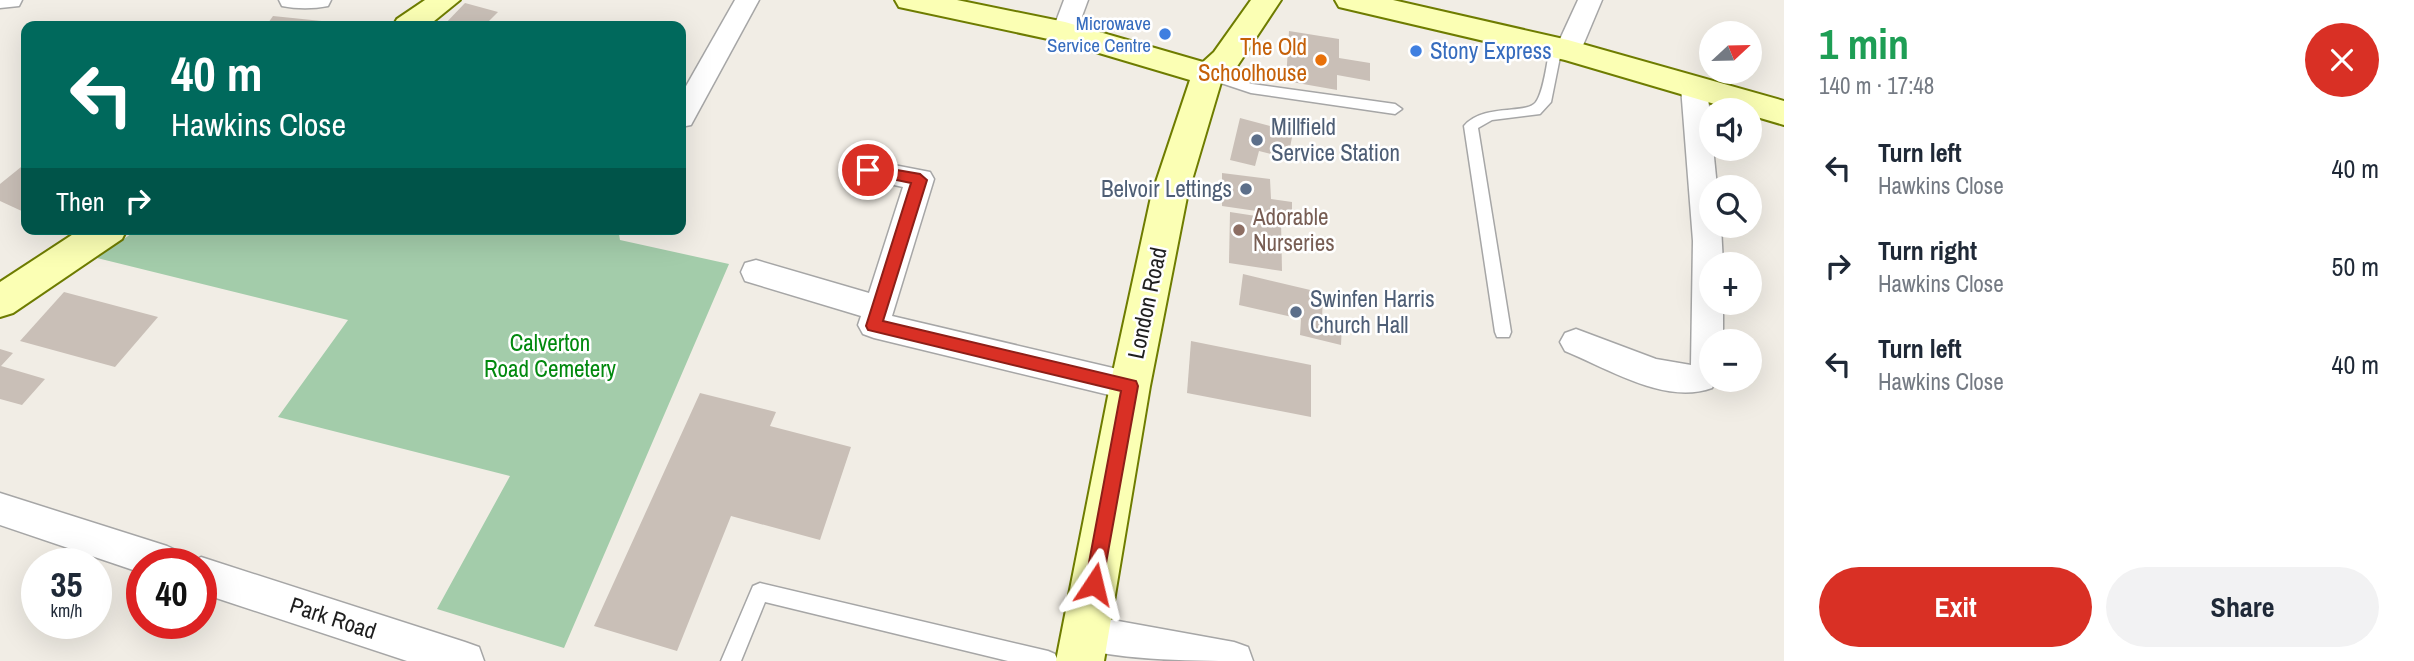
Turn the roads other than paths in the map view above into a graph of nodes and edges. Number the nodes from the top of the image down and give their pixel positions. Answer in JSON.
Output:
{"nodes":[{"id":1,"x":10,"y":0,"type":"edge"},
{"id":2,"x":291,"y":0,"type":"edge"},
{"id":3,"x":319,"y":0,"type":"edge"},
{"id":4,"x":445,"y":0,"type":"edge"},
{"id":5,"x":747,"y":0,"type":"edge"},
{"id":6,"x":910,"y":0,"type":"edge"},
{"id":7,"x":1076,"y":0,"type":"edge"},
{"id":8,"x":1266,"y":0,"type":"edge"},
{"id":9,"x":1350,"y":0,"type":"edge"},
{"id":10,"x":1590,"y":0,"type":"edge"},
{"id":11,"x":0,"y":1,"type":"edge"},
{"id":12,"x":415,"y":21,"type":"edge"},
{"id":13,"x":1065,"y":32,"type":"junction"},
{"id":14,"x":1562,"y":49,"type":"junction"},
{"id":15,"x":1208,"y":74,"type":"junction"},
{"id":16,"x":1694,"y":87,"type":"junction"},
{"id":17,"x":686,"y":109,"type":"edge"},
{"id":18,"x":1395,"y":109,"type":"dead end"},
{"id":19,"x":1784,"y":113,"type":"edge"},
{"id":20,"x":868,"y":170,"type":"dead end"},
{"id":21,"x":100,"y":235,"type":"edge"},
{"id":22,"x":756,"y":271,"type":"dead end"},
{"id":23,"x":0,"y":302,"type":"edge"},
{"id":24,"x":879,"y":309,"type":"junction"},
{"id":25,"x":1503,"y":332,"type":"dead end"},
{"id":26,"x":1576,"y":342,"type":"dead end"},
{"id":27,"x":1130,"y":386,"type":"junction"},
{"id":28,"x":0,"y":509,"type":"edge"},
{"id":29,"x":126,"y":550,"type":"edge"},
{"id":30,"x":217,"y":580,"type":"edge"},
{"id":31,"x":1083,"y":647,"type":"edge"},
{"id":32,"x":465,"y":661,"type":"edge"},
{"id":33,"x":731,"y":661,"type":"edge"},
{"id":34,"x":1048,"y":661,"type":"edge"},
{"id":35,"x":1234,"y":661,"type":"edge"}],
"edges":[{"from":1,"to":11,"type":"street"},
{"from":2,"to":3,"type":"street"},
{"from":4,"to":12,"type":"street"},
{"from":5,"to":17,"type":"street"},
{"from":6,"to":13,"type":"street"},
{"from":7,"to":13,"type":"street"},
{"from":8,"to":15,"type":"street"},
{"from":9,"to":14,"type":"street"},
{"from":10,"to":14,"type":"street"},
{"from":13,"to":15,"type":"street"},
{"from":14,"to":16,"type":"street"},
{"from":14,"to":25,"type":"lane"},
{"from":15,"to":18,"type":"lane"},
{"from":15,"to":27,"type":"street","name":"London Road"},
{"from":16,"to":19,"type":"street"},
{"from":16,"to":26,"type":"street"},
{"from":20,"to":24,"type":"street"},
{"from":21,"to":23,"type":"street"},
{"from":22,"to":24,"type":"street"},
{"from":24,"to":27,"type":"street"},
{"from":27,"to":31,"type":"street","name":"London Road"},
{"from":28,"to":29,"type":"street"},
{"from":30,"to":32,"type":"street","name":"Park Road"},
{"from":31,"to":35,"type":"street"},
{"from":33,"to":34,"type":"lane"}]}
